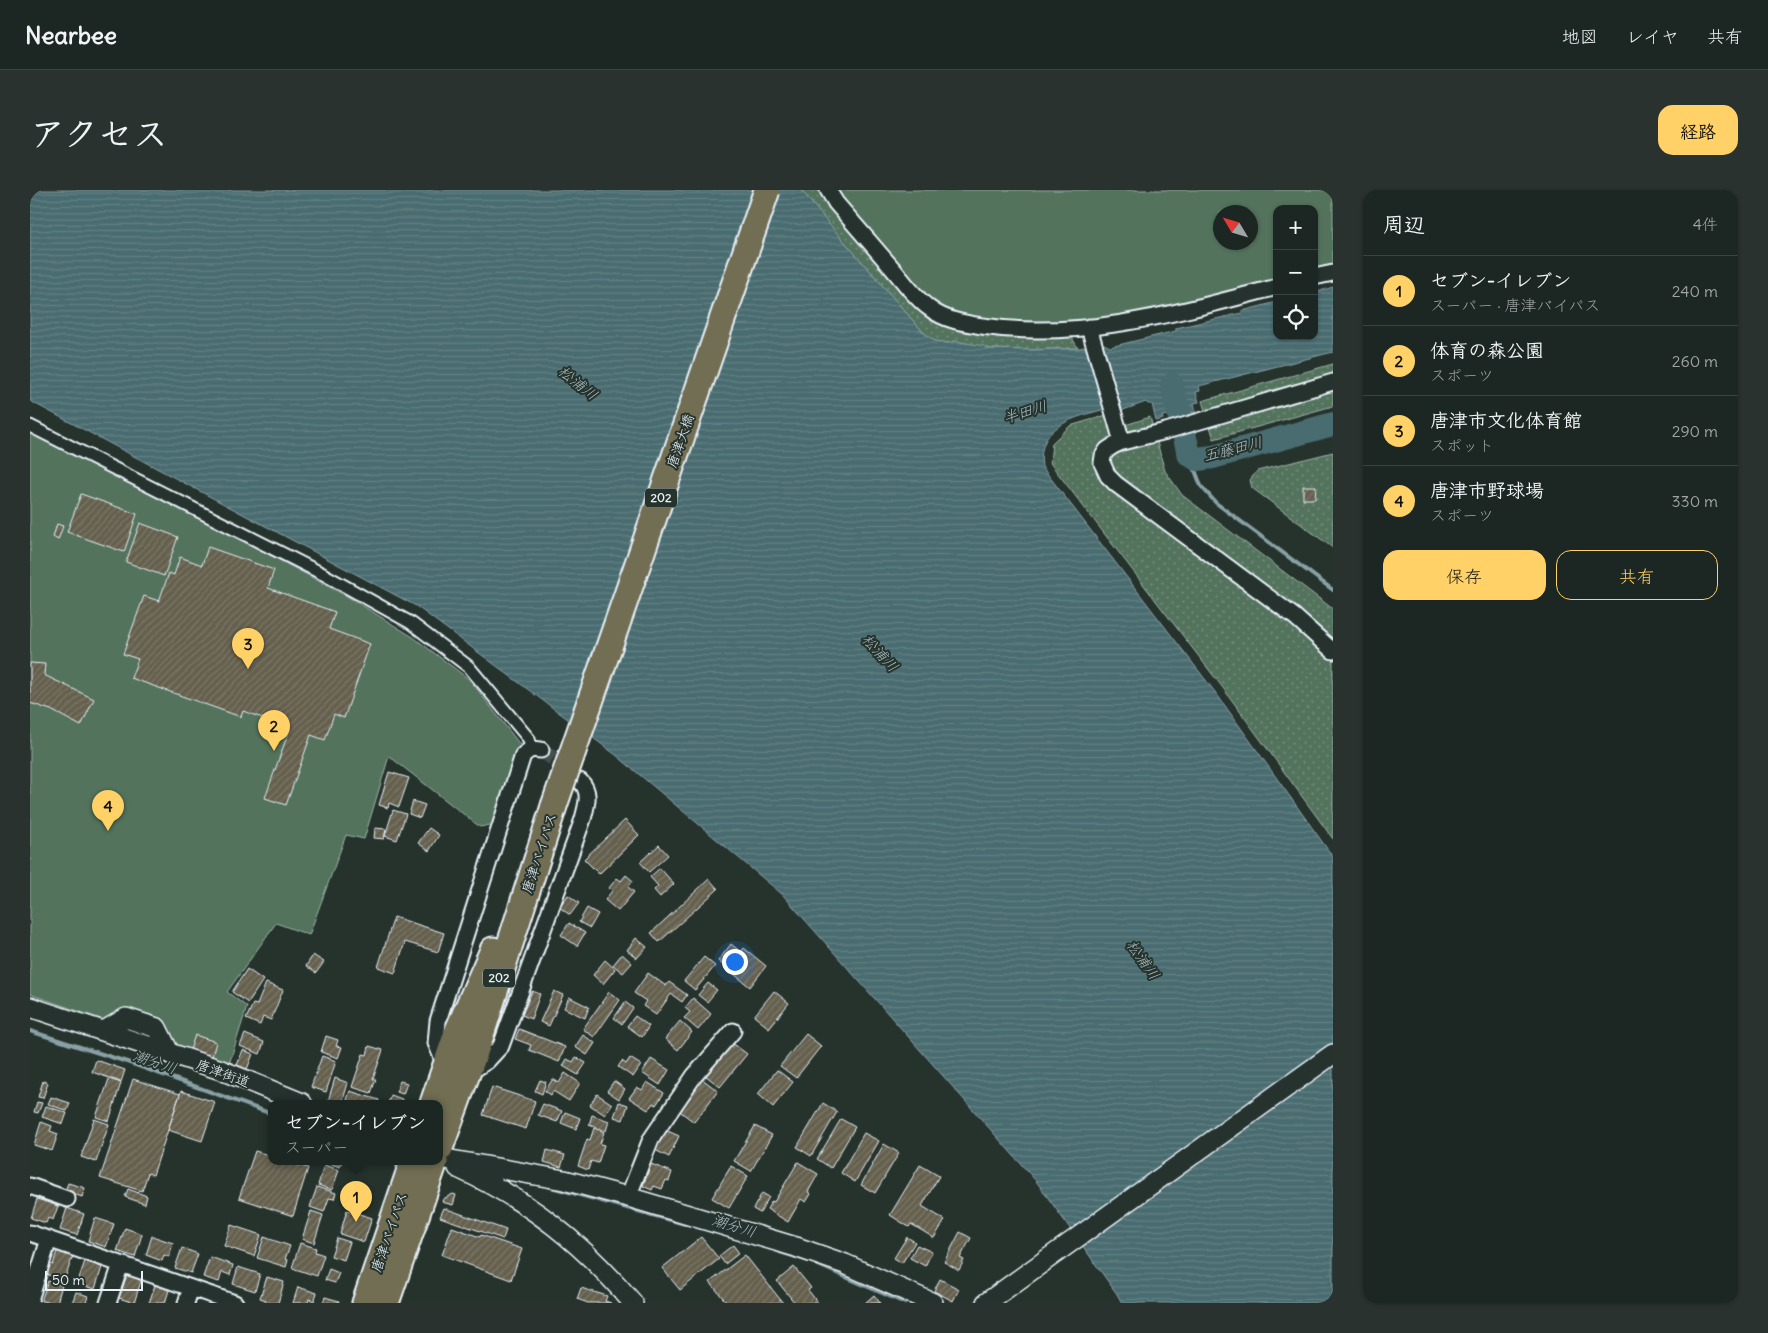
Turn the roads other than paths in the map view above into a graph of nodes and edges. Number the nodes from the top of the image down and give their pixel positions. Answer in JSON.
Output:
{"nodes":[{"id":1,"x":767,"y":190,"type":"edge"},
{"id":2,"x":828,"y":190,"type":"edge"},
{"id":3,"x":1333,"y":273,"type":"edge"},
{"id":4,"x":1318,"y":277,"type":"edge"},
{"id":5,"x":1273,"y":288,"type":"edge"},
{"id":6,"x":1089,"y":327,"type":"junction"},
{"id":7,"x":1333,"y":382,"type":"edge"},
{"id":8,"x":30,"y":426,"type":"edge"},
{"id":9,"x":1122,"y":442,"type":"junction"},
{"id":10,"x":1333,"y":651,"type":"edge"},
{"id":11,"x":536,"y":750,"type":"joint"},
{"id":12,"x":580,"y":781,"type":"tunnel mouth"},
{"id":13,"x":554,"y":806,"type":"joint"},
{"id":14,"x":30,"y":1007,"type":"edge"},
{"id":15,"x":733,"y":1031,"type":"dead end"},
{"id":16,"x":1333,"y":1054,"type":"edge"},
{"id":17,"x":456,"y":1071,"type":"junction"},
{"id":18,"x":295,"y":1100,"type":"edge"},
{"id":19,"x":435,"y":1100,"type":"edge"},
{"id":20,"x":443,"y":1134,"type":"edge"},
{"id":21,"x":443,"y":1160,"type":"edge"},
{"id":22,"x":443,"y":1160,"type":"edge"},
{"id":23,"x":412,"y":1165,"type":"edge"},
{"id":24,"x":434,"y":1165,"type":"edge"},
{"id":25,"x":30,"y":1186,"type":"edge"},
{"id":26,"x":628,"y":1197,"type":"junction"},
{"id":27,"x":67,"y":1199,"type":"dead end"},
{"id":28,"x":30,"y":1233,"type":"edge"},
{"id":29,"x":49,"y":1239,"type":"junction"},
{"id":30,"x":120,"y":1264,"type":"junction"},
{"id":31,"x":191,"y":1288,"type":"junction"},
{"id":32,"x":30,"y":1300,"type":"edge"},
{"id":33,"x":626,"y":1300,"type":"edge"},
{"id":34,"x":108,"y":1303,"type":"edge"},
{"id":35,"x":186,"y":1303,"type":"edge"},
{"id":36,"x":235,"y":1303,"type":"edge"},
{"id":37,"x":365,"y":1303,"type":"edge"},
{"id":38,"x":386,"y":1303,"type":"edge"},
{"id":39,"x":932,"y":1303,"type":"edge"},
{"id":40,"x":986,"y":1303,"type":"edge"}],
"edges":[{"from":1,"to":13,"type":"highway","name":"唐津大橋","number":"202","bridge":true},
{"from":2,"to":6,"type":"street"},
{"from":3,"to":4,"type":"street"},
{"from":5,"to":6,"type":"street"},
{"from":6,"to":9,"type":"street"},
{"from":7,"to":9,"type":"street"},
{"from":8,"to":11,"type":"street"},
{"from":9,"to":10,"type":"street"},
{"from":11,"to":17,"type":"street"},
{"from":12,"to":17,"type":"street"},
{"from":13,"to":17,"type":"highway","name":"唐津バイパス","number":"202"},
{"from":14,"to":18,"type":"street","name":"唐津街道"},
{"from":15,"to":26,"type":"street"},
{"from":16,"to":40,"type":"street"},
{"from":17,"to":19,"type":"highway","name":"唐津バイパス","number":"202"},
{"from":17,"to":20,"type":"highway","name":"唐津バイパス","number":"202"},
{"from":21,"to":26,"type":"street"},
{"from":22,"to":33,"type":"street"},
{"from":23,"to":37,"type":"highway","name":"唐津バイパス"},
{"from":24,"to":38,"type":"highway","name":"唐津バイパス"},
{"from":25,"to":27,"type":"street"},
{"from":26,"to":39,"type":"street"},
{"from":28,"to":29,"type":"street"},
{"from":29,"to":30,"type":"street"},
{"from":29,"to":32,"type":"street"},
{"from":30,"to":31,"type":"street"},
{"from":30,"to":34,"type":"street"},
{"from":31,"to":35,"type":"street"},
{"from":31,"to":36,"type":"street"}]}
